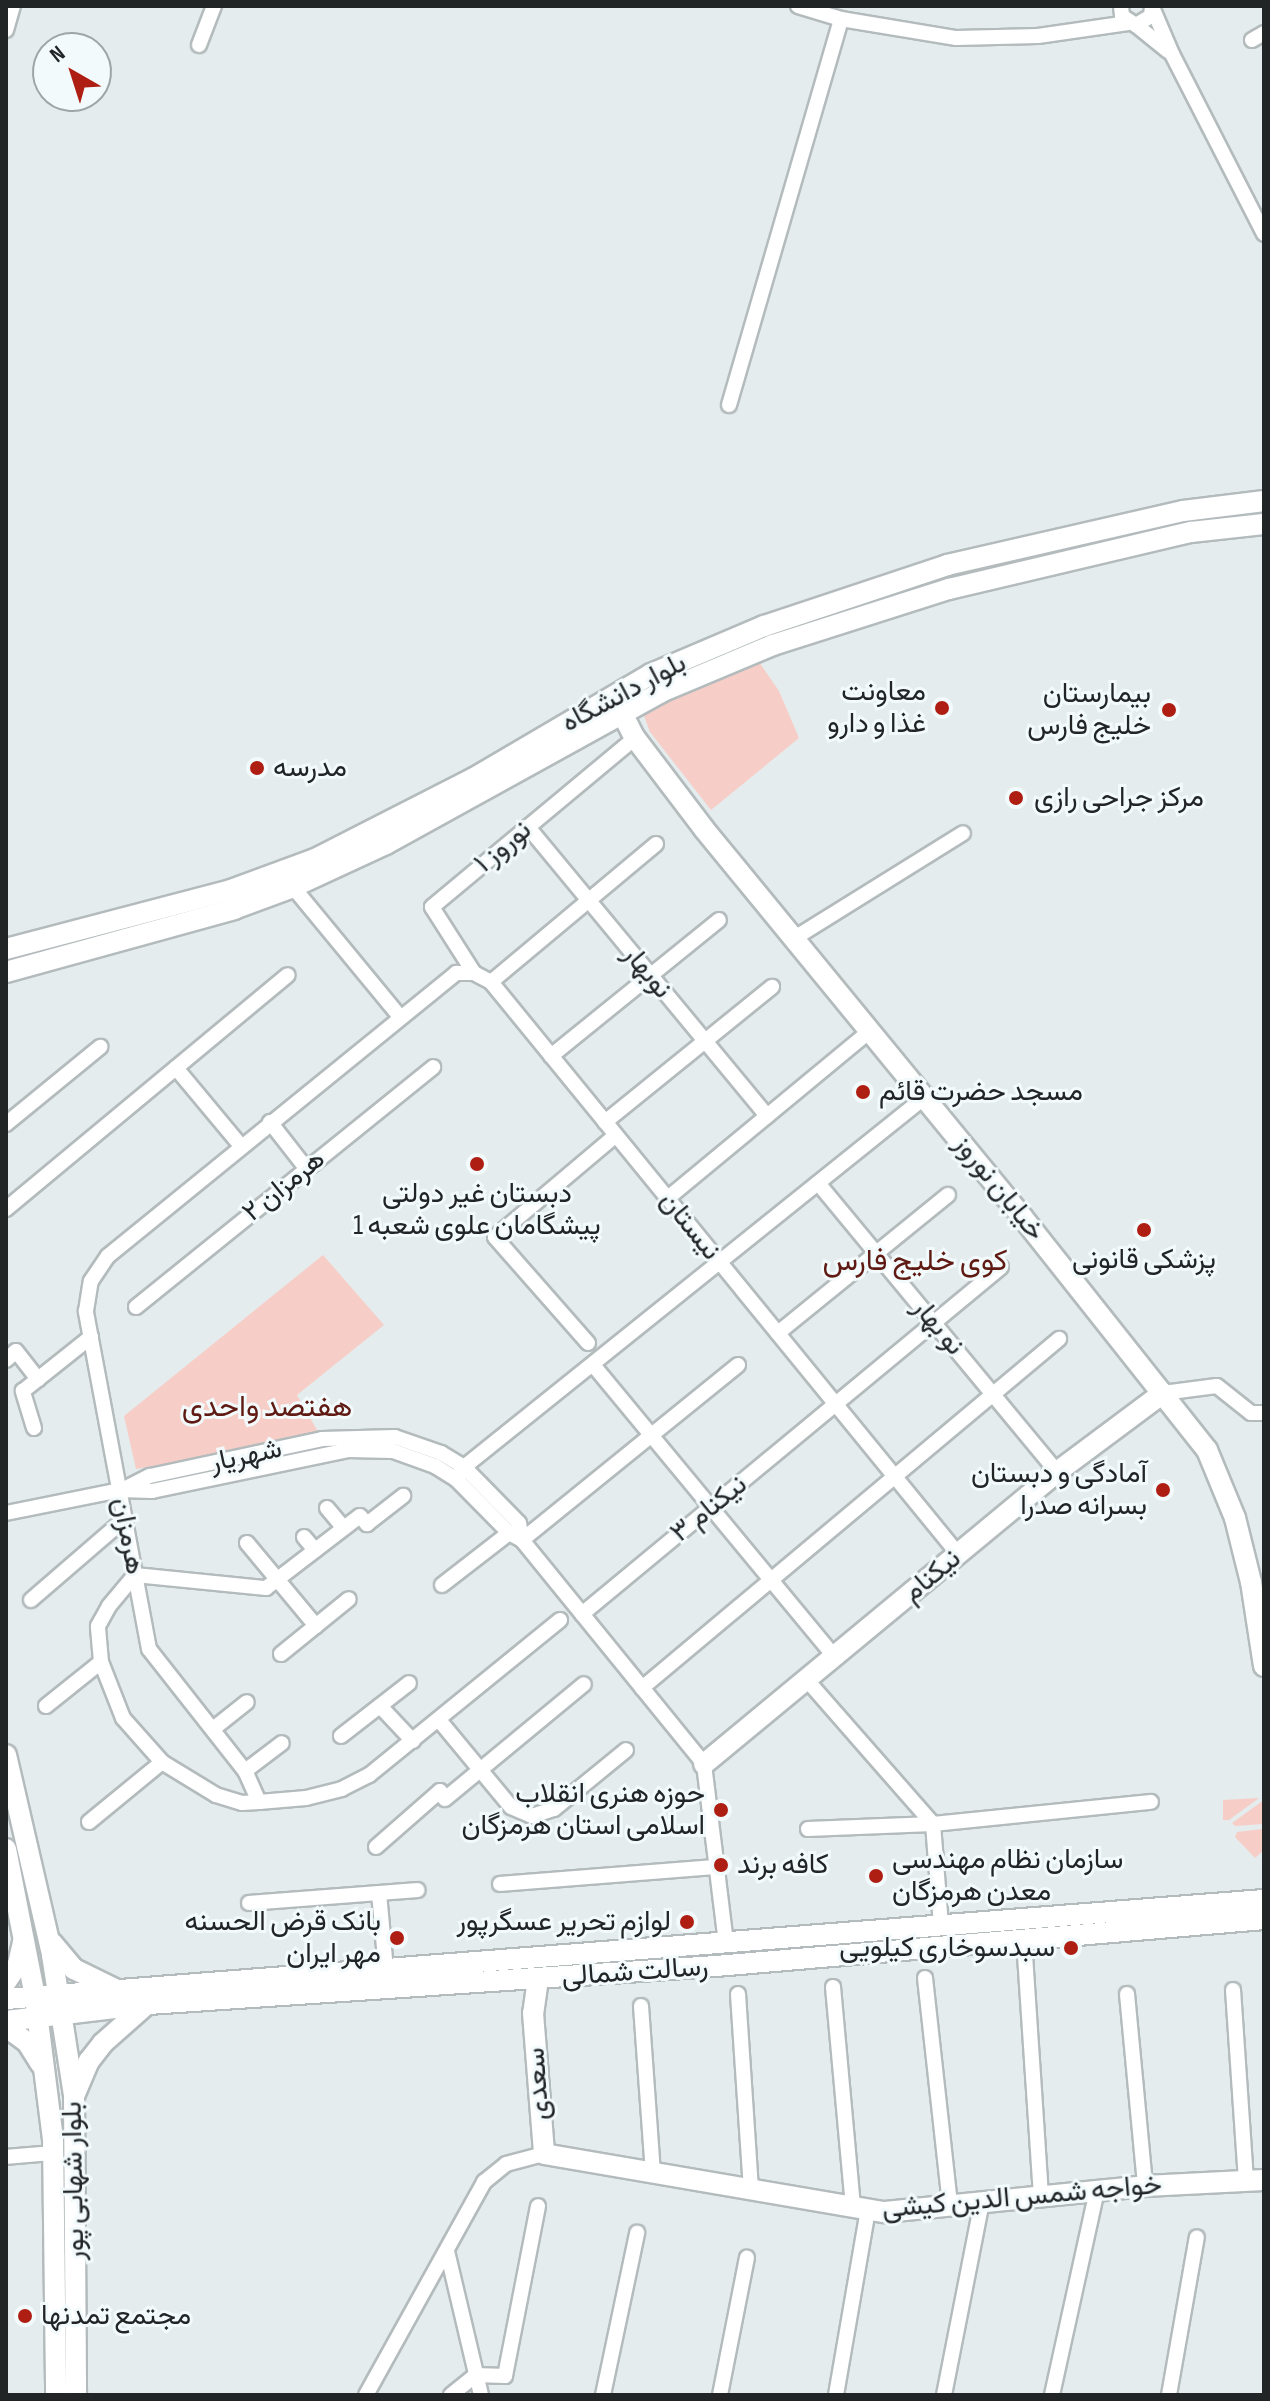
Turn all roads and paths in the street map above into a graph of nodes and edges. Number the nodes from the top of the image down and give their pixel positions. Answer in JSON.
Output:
{"nodes":[{"id":1,"x":13,"y":6,"type":"edge"},
{"id":2,"x":214,"y":6,"type":"edge"},
{"id":3,"x":798,"y":6,"type":"edge"},
{"id":4,"x":1152,"y":6,"type":"edge"},
{"id":5,"x":1120,"y":7,"type":"edge"},
{"id":6,"x":841,"y":19,"type":"junction"},
{"id":7,"x":1132,"y":24,"type":"junction"},
{"id":8,"x":1081,"y":29,"type":"junction"},
{"id":9,"x":6,"y":30,"type":"edge"},
{"id":10,"x":199,"y":45,"type":"dead end"},
{"id":11,"x":1172,"y":54,"type":"junction"},
{"id":12,"x":1264,"y":234,"type":"edge"},
{"id":13,"x":729,"y":405,"type":"dead end"},
{"id":14,"x":1264,"y":501,"type":"edge"},
{"id":15,"x":1264,"y":524,"type":"edge"},
{"id":16,"x":622,"y":713,"type":"junction"},
{"id":17,"x":635,"y":738,"type":"junction"},
{"id":18,"x":528,"y":827,"type":"junction"},
{"id":19,"x":963,"y":833,"type":"dead end"},
{"id":20,"x":656,"y":844,"type":"dead end"},
{"id":21,"x":293,"y":887,"type":"junction"},
{"id":22,"x":588,"y":901,"type":"junction"},
{"id":23,"x":719,"y":920,"type":"dead end"},
{"id":24,"x":793,"y":939,"type":"junction"},
{"id":25,"x":6,"y":949,"type":"edge"},
{"id":26,"x":6,"y":972,"type":"edge"},
{"id":27,"x":474,"y":973,"type":"junction"},
{"id":28,"x":288,"y":975,"type":"dead end"},
{"id":29,"x":649,"y":975,"type":"junction"},
{"id":30,"x":491,"y":982,"type":"junction"},
{"id":31,"x":772,"y":987,"type":"dead end"},
{"id":32,"x":400,"y":1017,"type":"junction"},
{"id":33,"x":869,"y":1032,"type":"junction"},
{"id":34,"x":705,"y":1042,"type":"junction"},
{"id":35,"x":100,"y":1047,"type":"dead end"},
{"id":36,"x":551,"y":1056,"type":"junction"},
{"id":37,"x":433,"y":1067,"type":"dead end"},
{"id":38,"x":176,"y":1068,"type":"junction"},
{"id":39,"x":925,"y":1097,"type":"junction"},
{"id":40,"x":767,"y":1116,"type":"junction"},
{"id":41,"x":270,"y":1122,"type":"junction"},
{"id":42,"x":605,"y":1122,"type":"junction"},
{"id":43,"x":6,"y":1124,"type":"edge"},
{"id":44,"x":616,"y":1135,"type":"junction"},
{"id":45,"x":241,"y":1146,"type":"junction"},
{"id":46,"x":306,"y":1168,"type":"junction"},
{"id":47,"x":818,"y":1183,"type":"junction"},
{"id":48,"x":948,"y":1195,"type":"dead end"},
{"id":49,"x":668,"y":1198,"type":"junction"},
{"id":50,"x":6,"y":1209,"type":"edge"},
{"id":51,"x":876,"y":1252,"type":"junction"},
{"id":52,"x":720,"y":1262,"type":"junction"},
{"id":53,"x":1001,"y":1267,"type":"dead end"},
{"id":54,"x":136,"y":1307,"type":"dead end"},
{"id":55,"x":935,"y":1324,"type":"junction"},
{"id":56,"x":778,"y":1333,"type":"junction"},
{"id":57,"x":91,"y":1337,"type":"junction"},
{"id":58,"x":1059,"y":1339,"type":"dead end"},
{"id":59,"x":588,"y":1343,"type":"dead end"},
{"id":60,"x":6,"y":1360,"type":"edge"},
{"id":61,"x":738,"y":1365,"type":"dead end"},
{"id":62,"x":594,"y":1366,"type":"junction"},
{"id":63,"x":38,"y":1379,"type":"junction"},
{"id":64,"x":1163,"y":1393,"type":"junction"},
{"id":65,"x":995,"y":1394,"type":"junction"},
{"id":66,"x":836,"y":1405,"type":"junction"},
{"id":67,"x":1264,"y":1413,"type":"edge"},
{"id":68,"x":34,"y":1428,"type":"dead end"},
{"id":69,"x":652,"y":1437,"type":"junction"},
{"id":70,"x":1057,"y":1472,"type":"junction"},
{"id":71,"x":460,"y":1473,"type":"junction"},
{"id":72,"x":897,"y":1478,"type":"junction"},
{"id":73,"x":120,"y":1490,"type":"junction"},
{"id":74,"x":403,"y":1496,"type":"dead end"},
{"id":75,"x":327,"y":1508,"type":"dead end"},
{"id":76,"x":711,"y":1508,"type":"junction"},
{"id":77,"x":6,"y":1513,"type":"edge"},
{"id":78,"x":125,"y":1519,"type":"junction"},
{"id":79,"x":344,"y":1528,"type":"junction"},
{"id":80,"x":515,"y":1536,"type":"junction"},
{"id":81,"x":304,"y":1537,"type":"dead end"},
{"id":82,"x":247,"y":1543,"type":"dead end"},
{"id":83,"x":315,"y":1550,"type":"junction"},
{"id":84,"x":958,"y":1554,"type":"junction"},
{"id":85,"x":135,"y":1575,"type":"junction"},
{"id":86,"x":277,"y":1579,"type":"junction"},
{"id":87,"x":772,"y":1581,"type":"junction"},
{"id":88,"x":442,"y":1585,"type":"dead end"},
{"id":89,"x":349,"y":1599,"type":"dead end"},
{"id":90,"x":31,"y":1600,"type":"dead end"},
{"id":91,"x":582,"y":1614,"type":"junction"},
{"id":92,"x":560,"y":1620,"type":"dead end"},
{"id":93,"x":316,"y":1626,"type":"junction"},
{"id":94,"x":281,"y":1654,"type":"dead end"},
{"id":95,"x":834,"y":1656,"type":"junction"},
{"id":96,"x":101,"y":1662,"type":"junction"},
{"id":97,"x":1264,"y":1666,"type":"edge"},
{"id":98,"x":806,"y":1679,"type":"junction"},
{"id":99,"x":409,"y":1683,"type":"dead end"},
{"id":100,"x":584,"y":1684,"type":"dead end"},
{"id":101,"x":642,"y":1688,"type":"junction"},
{"id":102,"x":247,"y":1702,"type":"dead end"},
{"id":103,"x":46,"y":1706,"type":"dead end"},
{"id":104,"x":380,"y":1706,"type":"junction"},
{"id":105,"x":439,"y":1720,"type":"junction"},
{"id":106,"x":213,"y":1729,"type":"junction"},
{"id":107,"x":341,"y":1736,"type":"dead end"},
{"id":108,"x":413,"y":1741,"type":"junction"},
{"id":109,"x":282,"y":1743,"type":"dead end"},
{"id":110,"x":626,"y":1750,"type":"dead end"},
{"id":111,"x":6,"y":1755,"type":"edge"},
{"id":112,"x":162,"y":1762,"type":"junction"},
{"id":113,"x":704,"y":1764,"type":"junction"},
{"id":114,"x":479,"y":1770,"type":"junction"},
{"id":115,"x":245,"y":1771,"type":"junction"},
{"id":116,"x":259,"y":1802,"type":"junction"},
{"id":117,"x":1151,"y":1802,"type":"dead end"},
{"id":118,"x":89,"y":1822,"type":"dead end"},
{"id":119,"x":933,"y":1824,"type":"junction"},
{"id":120,"x":808,"y":1829,"type":"dead end"},
{"id":121,"x":376,"y":1847,"type":"dead end"},
{"id":122,"x":6,"y":1849,"type":"edge"},
{"id":123,"x":717,"y":1867,"type":"junction"},
{"id":124,"x":1264,"y":1882,"type":"edge"},
{"id":125,"x":500,"y":1884,"type":"dead end"},
{"id":126,"x":418,"y":1890,"type":"dead end"},
{"id":127,"x":379,"y":1893,"type":"junction"},
{"id":128,"x":1255,"y":1901,"type":"edge"},
{"id":129,"x":249,"y":1903,"type":"dead end"},
{"id":130,"x":1264,"y":1919,"type":"edge"},
{"id":131,"x":941,"y":1926,"type":"junction"},
{"id":132,"x":24,"y":1930,"type":"junction"},
{"id":133,"x":47,"y":1935,"type":"junction"},
{"id":134,"x":1024,"y":1940,"type":"junction"},
{"id":135,"x":726,"y":1944,"type":"junction"},
{"id":136,"x":925,"y":1978,"type":"dead end"},
{"id":137,"x":538,"y":1979,"type":"junction"},
{"id":138,"x":387,"y":1980,"type":"junction"},
{"id":139,"x":509,"y":1981,"type":"junction"},
{"id":140,"x":6,"y":1982,"type":"edge"},
{"id":141,"x":833,"y":1987,"type":"dead end"},
{"id":142,"x":1233,"y":1990,"type":"dead end"},
{"id":143,"x":118,"y":1991,"type":"junction"},
{"id":144,"x":738,"y":1994,"type":"dead end"},
{"id":145,"x":1127,"y":1994,"type":"dead end"},
{"id":146,"x":58,"y":1995,"type":"junction"},
{"id":147,"x":35,"y":1997,"type":"junction"},
{"id":148,"x":6,"y":1999,"type":"edge"},
{"id":149,"x":148,"y":2004,"type":"junction"},
{"id":150,"x":641,"y":2006,"type":"dead end"},
{"id":151,"x":533,"y":2013,"type":"junction"},
{"id":152,"x":62,"y":2016,"type":"junction"},
{"id":153,"x":39,"y":2018,"type":"junction"},
{"id":154,"x":6,"y":2021,"type":"edge"},
{"id":155,"x":6,"y":2027,"type":"edge"},
{"id":156,"x":45,"y":2071,"type":"junction"},
{"id":157,"x":74,"y":2096,"type":"junction"},
{"id":158,"x":8,"y":2153,"type":"edge"},
{"id":159,"x":53,"y":2153,"type":"junction"},
{"id":160,"x":544,"y":2154,"type":"junction"},
{"id":161,"x":653,"y":2175,"type":"junction"},
{"id":162,"x":1255,"y":2180,"type":"edge"},
{"id":163,"x":1145,"y":2186,"type":"junction"},
{"id":164,"x":751,"y":2191,"type":"junction"},
{"id":165,"x":1097,"y":2191,"type":"junction"},
{"id":166,"x":1041,"y":2197,"type":"junction"},
{"id":167,"x":982,"y":2202,"type":"junction"},
{"id":168,"x":950,"y":2205,"type":"junction"},
{"id":169,"x":538,"y":2206,"type":"dead end"},
{"id":170,"x":861,"y":2208,"type":"junction"},
{"id":171,"x":637,"y":2233,"type":"dead end"},
{"id":172,"x":1197,"y":2237,"type":"dead end"},
{"id":173,"x":447,"y":2251,"type":"junction"},
{"id":174,"x":747,"y":2258,"type":"dead end"},
{"id":175,"x":476,"y":2375,"type":"junction"},
{"id":176,"x":56,"y":2395,"type":"edge"},
{"id":177,"x":76,"y":2395,"type":"edge"},
{"id":178,"x":366,"y":2395,"type":"edge"},
{"id":179,"x":451,"y":2395,"type":"edge"},
{"id":180,"x":481,"y":2395,"type":"edge"},
{"id":181,"x":603,"y":2395,"type":"edge"},
{"id":182,"x":720,"y":2395,"type":"edge"},
{"id":183,"x":836,"y":2395,"type":"edge"},
{"id":184,"x":944,"y":2395,"type":"edge"},
{"id":185,"x":1052,"y":2395,"type":"edge"},
{"id":186,"x":1169,"y":2395,"type":"edge"}],
"edges":[{"from":1,"to":9,"type":"street"},
{"from":2,"to":10,"type":"street"},
{"from":3,"to":6,"type":"street"},
{"from":4,"to":7,"type":"street"},
{"from":4,"to":11,"type":"street"},
{"from":5,"to":7,"type":"street"},
{"from":5,"to":8,"type":"street"},
{"from":6,"to":8,"type":"street"},
{"from":6,"to":13,"type":"street"},
{"from":7,"to":8,"type":"street"},
{"from":7,"to":11,"type":"street"},
{"from":11,"to":12,"type":"street"},
{"from":14,"to":25,"type":"main road","name":"بلوار دانشگاه"},
{"from":15,"to":16,"type":"main road","name":"بلوار دانشگاه"},
{"from":16,"to":17,"type":"main road","name":"خیابان نوروز"},
{"from":16,"to":21,"type":"main road","name":"بلوار دانشگاه"},
{"from":17,"to":18,"type":"street","name":"نوروز ۱"},
{"from":17,"to":24,"type":"main road","name":"خیابان نوروز"},
{"from":18,"to":22,"type":"street","name":"نوبهار"},
{"from":18,"to":27,"type":"street","name":"نوروز ۱"},
{"from":19,"to":24,"type":"street"},
{"from":20,"to":22,"type":"street"},
{"from":21,"to":26,"type":"main road","name":"بلوار دانشگاه"},
{"from":21,"to":32,"type":"street"},
{"from":22,"to":29,"type":"street","name":"نوبهار"},
{"from":22,"to":30,"type":"street"},
{"from":23,"to":29,"type":"street"},
{"from":24,"to":33,"type":"main road","name":"خیابان نوروز"},
{"from":27,"to":30,"type":"street","name":"نیستان"},
{"from":27,"to":32,"type":"street"},
{"from":28,"to":38,"type":"street"},
{"from":29,"to":34,"type":"street","name":"نوبهار"},
{"from":29,"to":36,"type":"street"},
{"from":30,"to":36,"type":"street","name":"نیستان"},
{"from":31,"to":34,"type":"street"},
{"from":32,"to":41,"type":"street","name":"هرمزان"},
{"from":33,"to":39,"type":"main road","name":"خیابان نوروز"},
{"from":33,"to":40,"type":"street"},
{"from":34,"to":40,"type":"street","name":"نوبهار"},
{"from":34,"to":42,"type":"street"},
{"from":35,"to":43,"type":"street"},
{"from":36,"to":42,"type":"street","name":"نیستان"},
{"from":37,"to":46,"type":"street","name":"هرمزان ۲"},
{"from":38,"to":45,"type":"street"},
{"from":38,"to":50,"type":"street"},
{"from":39,"to":47,"type":"street"},
{"from":39,"to":64,"type":"main road","name":"خیابان نوروز"},
{"from":40,"to":49,"type":"street"},
{"from":41,"to":45,"type":"street","name":"هرمزان"},
{"from":41,"to":46,"type":"street"},
{"from":42,"to":44,"type":"street","name":"نیستان"},
{"from":44,"to":49,"type":"street","name":"نیستان"},
{"from":44,"to":59,"type":"street"},
{"from":45,"to":57,"type":"street","name":"هرمزان"},
{"from":46,"to":54,"type":"street","name":"هرمزان ۲"},
{"from":47,"to":51,"type":"street","name":"نو بهار"},
{"from":47,"to":52,"type":"street"},
{"from":48,"to":51,"type":"street"},
{"from":49,"to":52,"type":"street","name":"نیستان"},
{"from":51,"to":55,"type":"street","name":"نو بهار"},
{"from":51,"to":56,"type":"street"},
{"from":52,"to":56,"type":"street","name":"نیستان"},
{"from":52,"to":62,"type":"street"},
{"from":53,"to":55,"type":"street","name":"نیکنام ۳"},
{"from":55,"to":65,"type":"street","name":"نو بهار"},
{"from":55,"to":66,"type":"street","name":"نیکنام ۳"},
{"from":56,"to":66,"type":"street","name":"نیستان"},
{"from":57,"to":63,"type":"street"},
{"from":57,"to":73,"type":"street","name":"هرمزان"},
{"from":58,"to":65,"type":"street"},
{"from":60,"to":63,"type":"street"},
{"from":61,"to":69,"type":"street"},
{"from":62,"to":69,"type":"street"},
{"from":62,"to":71,"type":"street"},
{"from":63,"to":68,"type":"street"},
{"from":64,"to":67,"type":"street"},
{"from":64,"to":70,"type":"main road","name":"نیکنام"},
{"from":64,"to":97,"type":"main road","name":"خیابان نوروز"},
{"from":65,"to":70,"type":"street","name":"نو بهار"},
{"from":65,"to":72,"type":"street"},
{"from":66,"to":72,"type":"street","name":"نیستان"},
{"from":66,"to":76,"type":"street","name":"نیکنام ۳"},
{"from":69,"to":76,"type":"street"},
{"from":69,"to":80,"type":"street"},
{"from":70,"to":84,"type":"main road","name":"نیکنام"},
{"from":71,"to":73,"type":"street","name":"شهریار"},
{"from":71,"to":80,"type":"street","name":"شهریار"},
{"from":72,"to":84,"type":"street","name":"نیستان"},
{"from":72,"to":87,"type":"street"},
{"from":73,"to":77,"type":"street","name":"شهریار"},
{"from":73,"to":78,"type":"street","name":"هرمزان"},
{"from":74,"to":79,"type":"street"},
{"from":75,"to":79,"type":"street"},
{"from":76,"to":87,"type":"street"},
{"from":76,"to":91,"type":"street","name":"نیکنام ۳"},
{"from":78,"to":85,"type":"street","name":"هرمزان"},
{"from":78,"to":90,"type":"street"},
{"from":79,"to":83,"type":"street"},
{"from":80,"to":88,"type":"street"},
{"from":80,"to":91,"type":"street","name":"شهریار"},
{"from":81,"to":83,"type":"street"},
{"from":82,"to":86,"type":"street"},
{"from":83,"to":86,"type":"street"},
{"from":84,"to":95,"type":"main road","name":"نیکنام"},
{"from":85,"to":86,"type":"street"},
{"from":85,"to":96,"type":"street"},
{"from":85,"to":106,"type":"street","name":"هرمزان"},
{"from":86,"to":93,"type":"street"},
{"from":87,"to":95,"type":"street"},
{"from":87,"to":101,"type":"street"},
{"from":89,"to":93,"type":"street"},
{"from":91,"to":101,"type":"street","name":"شهریار"},
{"from":92,"to":105,"type":"street"},
{"from":93,"to":94,"type":"street"},
{"from":95,"to":98,"type":"main road","name":"نیکنام"},
{"from":96,"to":103,"type":"street"},
{"from":96,"to":112,"type":"street"},
{"from":98,"to":113,"type":"main road","name":"نیکنام"},
{"from":98,"to":119,"type":"street"},
{"from":99,"to":104,"type":"street"},
{"from":100,"to":114,"type":"street"},
{"from":101,"to":113,"type":"street","name":"شهریار"},
{"from":102,"to":106,"type":"street"},
{"from":104,"to":107,"type":"street"},
{"from":104,"to":108,"type":"street"},
{"from":105,"to":108,"type":"street"},
{"from":105,"to":114,"type":"street"},
{"from":106,"to":115,"type":"street","name":"هرمزان"},
{"from":108,"to":116,"type":"street"},
{"from":109,"to":115,"type":"street"},
{"from":110,"to":114,"type":"street"},
{"from":111,"to":133,"type":"main road"},
{"from":112,"to":116,"type":"street"},
{"from":112,"to":118,"type":"street"},
{"from":113,"to":123,"type":"street"},
{"from":114,"to":121,"type":"street"},
{"from":115,"to":116,"type":"street","name":"هرمزان"},
{"from":117,"to":119,"type":"street"},
{"from":119,"to":120,"type":"street"},
{"from":119,"to":131,"type":"street"},
{"from":122,"to":132,"type":"main road"},
{"from":123,"to":125,"type":"street"},
{"from":123,"to":135,"type":"street"},
{"from":124,"to":128,"type":"main road"},
{"from":126,"to":127,"type":"street"},
{"from":127,"to":129,"type":"street"},
{"from":127,"to":138,"type":"street"},
{"from":128,"to":131,"type":"main road","name":"رسالت شمالی"},
{"from":130,"to":134,"type":"main road","name":"رسالت شمالی"},
{"from":131,"to":135,"type":"main road","name":"رسالت شمالی"},
{"from":132,"to":140,"type":"main road"},
{"from":132,"to":147,"type":"main road"},
{"from":133,"to":143,"type":"main road"},
{"from":133,"to":146,"type":"main road"},
{"from":134,"to":137,"type":"main road","name":"رسالت شمالی"},
{"from":134,"to":166,"type":"street"},
{"from":135,"to":138,"type":"main road","name":"رسالت شمالی"},
{"from":136,"to":168,"type":"street"},
{"from":137,"to":139,"type":"main road","name":"رسالت شمالی"},
{"from":137,"to":151,"type":"main road","name":"سعدی"},
{"from":138,"to":139,"type":"main road","name":"رسالت شمالی"},
{"from":138,"to":143,"type":"main road","name":"رسالت شمالی"},
{"from":138,"to":149,"type":"main road","name":"رسالت شمالی"},
{"from":139,"to":151,"type":"main road","name":"سعدی"},
{"from":141,"to":170,"type":"street"},
{"from":142,"to":162,"type":"street"},
{"from":143,"to":146,"type":"main road","name":"رسالت شمالی"},
{"from":144,"to":164,"type":"street"},
{"from":145,"to":163,"type":"street"},
{"from":146,"to":147,"type":"main road","name":"رسالت شمالی"},
{"from":146,"to":152,"type":"main road","name":"بلوار شهابی پور"},
{"from":147,"to":148,"type":"main road","name":"رسالت شمالی"},
{"from":147,"to":153,"type":"main road","name":"بلوار شهابی پور"},
{"from":149,"to":152,"type":"main road","name":"رسالت شمالی"},
{"from":149,"to":157,"type":"main road"},
{"from":150,"to":161,"type":"street"},
{"from":151,"to":160,"type":"main road","name":"سعدی"},
{"from":152,"to":153,"type":"main road","name":"رسالت شمالی"},
{"from":152,"to":157,"type":"main road","name":"بلوار شهابی پور"},
{"from":153,"to":154,"type":"main road","name":"رسالت شمالی"},
{"from":153,"to":156,"type":"main road","name":"بلوار شهابی پور"},
{"from":155,"to":156,"type":"main road"},
{"from":156,"to":159,"type":"main road","name":"بلوار شهابی پور"},
{"from":157,"to":177,"type":"main road","name":"بلوار شهابی پور"},
{"from":158,"to":159,"type":"street"},
{"from":159,"to":176,"type":"main road","name":"بلوار شهابی پور"},
{"from":160,"to":161,"type":"main road","name":"خواجه شمس الدين كيشی"},
{"from":160,"to":173,"type":"street"},
{"from":161,"to":164,"type":"main road","name":"خواجه شمس الدين كيشی"},
{"from":162,"to":163,"type":"main road","name":"خواجه شمس الدين كيشی"},
{"from":163,"to":165,"type":"main road","name":"خواجه شمس الدين كيشی"},
{"from":164,"to":170,"type":"main road","name":"خواجه شمس الدين كيشی"},
{"from":165,"to":166,"type":"main road","name":"خواجه شمس الدين كيشی"},
{"from":165,"to":185,"type":"street"},
{"from":166,"to":167,"type":"main road","name":"خواجه شمس الدين كيشی"},
{"from":167,"to":168,"type":"main road","name":"خواجه شمس الدين كيشی"},
{"from":167,"to":184,"type":"street"},
{"from":168,"to":170,"type":"main road","name":"خواجه شمس الدين كيشی"},
{"from":169,"to":175,"type":"street"},
{"from":170,"to":183,"type":"street"},
{"from":171,"to":181,"type":"street"},
{"from":172,"to":186,"type":"street"},
{"from":173,"to":175,"type":"street"},
{"from":173,"to":178,"type":"street"},
{"from":174,"to":182,"type":"street"},
{"from":175,"to":179,"type":"street"},
{"from":175,"to":180,"type":"street"}]}
